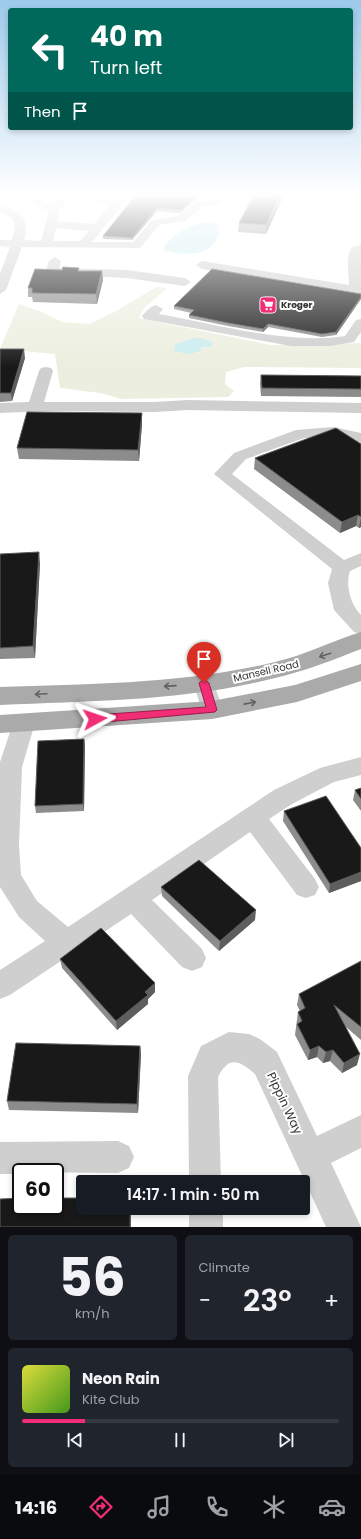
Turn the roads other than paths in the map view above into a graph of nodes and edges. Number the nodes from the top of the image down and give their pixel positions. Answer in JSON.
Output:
{"nodes":[{"id":1,"x":11,"y":252,"type":"edge"},
{"id":2,"x":355,"y":252,"type":"edge"},
{"id":3,"x":5,"y":261,"type":"edge"},
{"id":4,"x":55,"y":261,"type":"dead end"},
{"id":5,"x":202,"y":265,"type":"dead end"},
{"id":6,"x":184,"y":282,"type":"dead end"},
{"id":7,"x":1,"y":286,"type":"edge"},
{"id":8,"x":359,"y":290,"type":"edge"},
{"id":9,"x":156,"y":309,"type":"dead end"},
{"id":10,"x":361,"y":324,"type":"edge"},
{"id":11,"x":46,"y":371,"type":"dead end"},
{"id":12,"x":35,"y":407,"type":"junction"},
{"id":13,"x":0,"y":408,"type":"edge"},
{"id":14,"x":361,"y":408,"type":"edge"},
{"id":15,"x":361,"y":438,"type":"edge"},
{"id":16,"x":361,"y":559,"type":"edge"},
{"id":17,"x":342,"y":568,"type":"junction"},
{"id":18,"x":353,"y":606,"type":"edge"},
{"id":19,"x":361,"y":627,"type":"edge"},
{"id":20,"x":361,"y":640,"type":"edge"},
{"id":21,"x":361,"y":672,"type":"edge"},
{"id":22,"x":204,"y":683,"type":"junction"},
{"id":23,"x":0,"y":696,"type":"edge"},
{"id":24,"x":212,"y":710,"type":"junction"},
{"id":25,"x":12,"y":723,"type":"edge"},
{"id":26,"x":361,"y":766,"type":"edge"},
{"id":27,"x":253,"y":817,"type":"junction"},
{"id":28,"x":306,"y":887,"type":"dead end"},
{"id":29,"x":133,"y":899,"type":"junction"},
{"id":30,"x":67,"y":943,"type":"junction"},
{"id":31,"x":192,"y":958,"type":"dead end"},
{"id":32,"x":0,"y":986,"type":"edge"},
{"id":33,"x":361,"y":1131,"type":"edge"},
{"id":34,"x":311,"y":1156,"type":"junction"},
{"id":35,"x":118,"y":1157,"type":"dead end"},
{"id":36,"x":0,"y":1158,"type":"edge"},
{"id":37,"x":205,"y":1175,"type":"edge"},
{"id":38,"x":206,"y":1215,"type":"edge"},
{"id":39,"x":206,"y":1227,"type":"edge"},
{"id":40,"x":344,"y":1227,"type":"edge"}],
"edges":[{"from":1,"to":3,"type":"street"},
{"from":2,"to":8,"type":"street"},
{"from":3,"to":7,"type":"street"},
{"from":4,"to":6,"type":"street"},
{"from":5,"to":8,"type":"street"},
{"from":9,"to":10,"type":"street"},
{"from":11,"to":12,"type":"street"},
{"from":12,"to":13,"type":"street"},
{"from":12,"to":14,"type":"street"},
{"from":15,"to":17,"type":"street"},
{"from":16,"to":17,"type":"street"},
{"from":17,"to":18,"type":"street"},
{"from":18,"to":19,"type":"street"},
{"from":20,"to":22,"type":"main road","name":"Mansell Road","one_way":true},
{"from":24,"to":21,"type":"main road","one_way":true},
{"from":22,"to":23,"type":"main road","name":"Mansell Road","one_way":true},
{"from":22,"to":24,"type":"street"},
{"from":24,"to":25,"type":"main road"},
{"from":25,"to":30,"type":"street"},
{"from":26,"to":27,"type":"street"},
{"from":27,"to":28,"type":"street"},
{"from":27,"to":29,"type":"street"},
{"from":29,"to":30,"type":"street"},
{"from":29,"to":31,"type":"street"},
{"from":30,"to":32,"type":"street"},
{"from":33,"to":34,"type":"street"},
{"from":34,"to":37,"type":"street","name":"Pippin Way"},
{"from":34,"to":40,"type":"street","name":"Pippin Way"},
{"from":35,"to":36,"type":"street"},
{"from":38,"to":39,"type":"street"}]}
